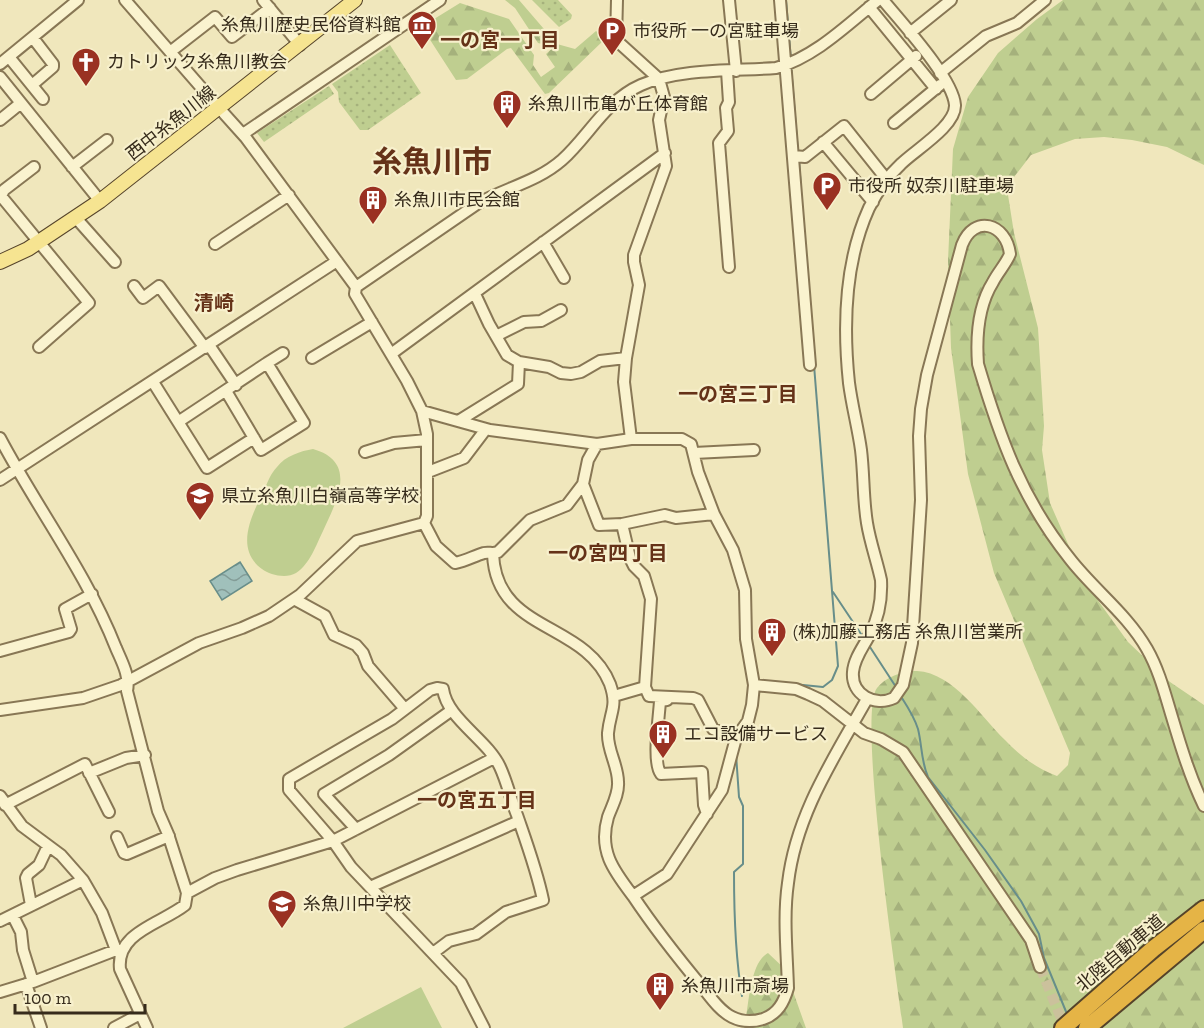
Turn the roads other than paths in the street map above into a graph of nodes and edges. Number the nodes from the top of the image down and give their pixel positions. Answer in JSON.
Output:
{"nodes":[{"id":1,"x":78,"y":0,"type":"edge"},
{"id":2,"x":125,"y":0,"type":"edge"},
{"id":3,"x":355,"y":0,"type":"edge"},
{"id":4,"x":440,"y":0,"type":"edge"},
{"id":5,"x":617,"y":0,"type":"edge"},
{"id":6,"x":729,"y":0,"type":"edge"},
{"id":7,"x":780,"y":0,"type":"edge"},
{"id":8,"x":884,"y":0,"type":"edge"},
{"id":9,"x":951,"y":0,"type":"edge"},
{"id":10,"x":1045,"y":0,"type":"edge"},
{"id":11,"x":874,"y":3,"type":"edge"},
{"id":12,"x":267,"y":4,"type":"edge"},
{"id":13,"x":910,"y":33,"type":"junction"},
{"id":14,"x":33,"y":38,"type":"junction"},
{"id":15,"x":300,"y":45,"type":"junction"},
{"id":16,"x":924,"y":50,"type":"junction"},
{"id":17,"x":170,"y":52,"type":"junction"},
{"id":18,"x":9,"y":57,"type":"junction"},
{"id":19,"x":912,"y":59,"type":"junction"},
{"id":20,"x":0,"y":64,"type":"edge"},
{"id":21,"x":785,"y":65,"type":"junction"},
{"id":22,"x":731,"y":71,"type":"junction"},
{"id":23,"x":0,"y":77,"type":"edge"},
{"id":24,"x":659,"y":79,"type":"junction"},
{"id":25,"x":940,"y":81,"type":"junction"},
{"id":26,"x":32,"y":85,"type":"junction"},
{"id":27,"x":871,"y":94,"type":"dead end"},
{"id":28,"x":43,"y":99,"type":"dead end"},
{"id":29,"x":21,"y":103,"type":"junction"},
{"id":30,"x":219,"y":108,"type":"junction"},
{"id":31,"x":0,"y":120,"type":"edge"},
{"id":32,"x":894,"y":123,"type":"dead end"},
{"id":33,"x":243,"y":134,"type":"junction"},
{"id":34,"x":108,"y":140,"type":"dead end"},
{"id":35,"x":823,"y":142,"type":"junction"},
{"id":36,"x":665,"y":153,"type":"junction"},
{"id":37,"x":793,"y":156,"type":"junction"},
{"id":38,"x":34,"y":167,"type":"dead end"},
{"id":39,"x":72,"y":167,"type":"junction"},
{"id":40,"x":887,"y":180,"type":"junction"},
{"id":41,"x":289,"y":195,"type":"junction"},
{"id":42,"x":1,"y":197,"type":"edge"},
{"id":43,"x":100,"y":201,"type":"junction"},
{"id":44,"x":873,"y":202,"type":"junction"},
{"id":45,"x":76,"y":218,"type":"junction"},
{"id":46,"x":38,"y":242,"type":"junction"},
{"id":47,"x":543,"y":242,"type":"junction"},
{"id":48,"x":214,"y":244,"type":"dead end"},
{"id":49,"x":115,"y":261,"type":"dead end"},
{"id":50,"x":337,"y":261,"type":"junction"},
{"id":51,"x":0,"y":262,"type":"edge"},
{"id":52,"x":729,"y":267,"type":"dead end"},
{"id":53,"x":564,"y":278,"type":"dead end"},
{"id":54,"x":134,"y":286,"type":"dead end"},
{"id":55,"x":356,"y":287,"type":"junction"},
{"id":56,"x":475,"y":294,"type":"junction"},
{"id":57,"x":561,"y":310,"type":"dead end"},
{"id":58,"x":372,"y":322,"type":"junction"},
{"id":59,"x":496,"y":336,"type":"junction"},
{"id":60,"x":39,"y":347,"type":"dead end"},
{"id":61,"x":207,"y":347,"type":"junction"},
{"id":62,"x":284,"y":353,"type":"dead end"},
{"id":63,"x":391,"y":354,"type":"junction"},
{"id":64,"x":312,"y":358,"type":"dead end"},
{"id":65,"x":626,"y":358,"type":"junction"},
{"id":66,"x":519,"y":362,"type":"junction"},
{"id":67,"x":267,"y":363,"type":"junction"},
{"id":68,"x":810,"y":364,"type":"dead end"},
{"id":69,"x":153,"y":382,"type":"junction"},
{"id":70,"x":231,"y":388,"type":"junction"},
{"id":71,"x":422,"y":411,"type":"junction"},
{"id":72,"x":460,"y":420,"type":"junction"},
{"id":73,"x":178,"y":422,"type":"junction"},
{"id":74,"x":486,"y":429,"type":"junction"},
{"id":75,"x":0,"y":438,"type":"edge"},
{"id":76,"x":254,"y":438,"type":"junction"},
{"id":77,"x":631,"y":439,"type":"junction"},
{"id":78,"x":427,"y":440,"type":"junction"},
{"id":79,"x":597,"y":444,"type":"junction"},
{"id":80,"x":754,"y":450,"type":"dead end"},
{"id":81,"x":365,"y":452,"type":"dead end"},
{"id":82,"x":694,"y":453,"type":"junction"},
{"id":83,"x":17,"y":470,"type":"junction"},
{"id":84,"x":428,"y":472,"type":"junction"},
{"id":85,"x":0,"y":480,"type":"edge"},
{"id":86,"x":583,"y":484,"type":"junction"},
{"id":87,"x":714,"y":514,"type":"junction"},
{"id":88,"x":424,"y":523,"type":"junction"},
{"id":89,"x":622,"y":524,"type":"junction"},
{"id":90,"x":493,"y":554,"type":"junction"},
{"id":91,"x":92,"y":594,"type":"junction"},
{"id":92,"x":294,"y":599,"type":"junction"},
{"id":93,"x":0,"y":651,"type":"edge"},
{"id":94,"x":129,"y":681,"type":"junction"},
{"id":95,"x":754,"y":685,"type":"junction"},
{"id":96,"x":645,"y":687,"type":"junction"},
{"id":97,"x":614,"y":696,"type":"junction"},
{"id":98,"x":668,"y":698,"type":"junction"},
{"id":99,"x":867,"y":699,"type":"junction"},
{"id":100,"x":405,"y":709,"type":"junction"},
{"id":101,"x":0,"y":710,"type":"edge"},
{"id":102,"x":452,"y":710,"type":"junction"},
{"id":103,"x":853,"y":724,"type":"junction"},
{"id":104,"x":736,"y":738,"type":"junction"},
{"id":105,"x":145,"y":755,"type":"junction"},
{"id":106,"x":494,"y":758,"type":"junction"},
{"id":107,"x":89,"y":773,"type":"junction"},
{"id":108,"x":3,"y":800,"type":"edge"},
{"id":109,"x":1204,"y":806,"type":"edge"},
{"id":110,"x":109,"y":812,"type":"dead end"},
{"id":111,"x":707,"y":814,"type":"junction"},
{"id":112,"x":519,"y":821,"type":"junction"},
{"id":113,"x":356,"y":829,"type":"junction"},
{"id":114,"x":169,"y":836,"type":"junction"},
{"id":115,"x":117,"y":837,"type":"dead end"},
{"id":116,"x":333,"y":841,"type":"junction"},
{"id":117,"x":48,"y":846,"type":"junction"},
{"id":118,"x":83,"y":880,"type":"junction"},
{"id":119,"x":370,"y":887,"type":"junction"},
{"id":120,"x":187,"y":893,"type":"junction"},
{"id":121,"x":633,"y":896,"type":"junction"},
{"id":122,"x":1204,"y":902,"type":"edge"},
{"id":123,"x":31,"y":905,"type":"junction"},
{"id":124,"x":1204,"y":909,"type":"edge"},
{"id":125,"x":13,"y":916,"type":"junction"},
{"id":126,"x":0,"y":921,"type":"edge"},
{"id":127,"x":1204,"y":930,"type":"edge"},
{"id":128,"x":1204,"y":937,"type":"edge"},
{"id":129,"x":1153,"y":949,"type":"junction"},
{"id":130,"x":119,"y":950,"type":"junction"},
{"id":131,"x":433,"y":953,"type":"junction"},
{"id":132,"x":1040,"y":967,"type":"tunnel mouth"},
{"id":133,"x":30,"y":983,"type":"junction"},
{"id":134,"x":0,"y":992,"type":"edge"},
{"id":135,"x":1111,"y":1008,"type":"junction"},
{"id":136,"x":140,"y":1014,"type":"junction"},
{"id":137,"x":735,"y":1023,"type":"edge"},
{"id":138,"x":41,"y":1028,"type":"edge"},
{"id":139,"x":114,"y":1028,"type":"edge"},
{"id":140,"x":147,"y":1028,"type":"edge"},
{"id":141,"x":484,"y":1028,"type":"edge"},
{"id":142,"x":1063,"y":1028,"type":"edge"},
{"id":143,"x":1087,"y":1028,"type":"edge"}],
"edges":[{"from":1,"to":14,"type":"street"},
{"from":2,"to":17,"type":"street"},
{"from":3,"to":15,"type":"main road","name":"西中糸魚川線"},
{"from":4,"to":33,"type":"street"},
{"from":5,"to":24,"type":"street"},
{"from":6,"to":22,"type":"street"},
{"from":7,"to":21,"type":"street"},
{"from":8,"to":13,"type":"street"},
{"from":9,"to":13,"type":"street"},
{"from":10,"to":25,"type":"street"},
{"from":11,"to":19,"type":"street"},
{"from":11,"to":21,"type":"street"},
{"from":12,"to":15,"type":"street"},
{"from":12,"to":17,"type":"street"},
{"from":13,"to":16,"type":"street"},
{"from":14,"to":18,"type":"street"},
{"from":14,"to":26,"type":"street"},
{"from":15,"to":30,"type":"main road","name":"西中糸魚川線"},
{"from":16,"to":19,"type":"street"},
{"from":16,"to":25,"type":"street"},
{"from":17,"to":30,"type":"street"},
{"from":18,"to":20,"type":"street"},
{"from":18,"to":26,"type":"street"},
{"from":19,"to":25,"type":"street"},
{"from":19,"to":27,"type":"street"},
{"from":21,"to":22,"type":"street"},
{"from":21,"to":37,"type":"street"},
{"from":22,"to":24,"type":"street"},
{"from":22,"to":52,"type":"street"},
{"from":23,"to":29,"type":"street"},
{"from":24,"to":36,"type":"street"},
{"from":24,"to":55,"type":"street"},
{"from":25,"to":32,"type":"street"},
{"from":25,"to":40,"type":"street"},
{"from":26,"to":28,"type":"street"},
{"from":29,"to":31,"type":"street"},
{"from":29,"to":39,"type":"street"},
{"from":30,"to":33,"type":"street"},
{"from":30,"to":43,"type":"main road","name":"西中糸魚川線"},
{"from":33,"to":41,"type":"street"},
{"from":34,"to":39,"type":"street"},
{"from":35,"to":37,"type":"street"},
{"from":35,"to":40,"type":"street"},
{"from":35,"to":44,"type":"street"},
{"from":36,"to":47,"type":"street"},
{"from":36,"to":65,"type":"street"},
{"from":37,"to":68,"type":"street"},
{"from":38,"to":42,"type":"street"},
{"from":39,"to":43,"type":"street"},
{"from":40,"to":44,"type":"street"},
{"from":41,"to":48,"type":"street"},
{"from":41,"to":50,"type":"street"},
{"from":42,"to":46,"type":"street"},
{"from":43,"to":45,"type":"main road","name":"西中糸魚川線"},
{"from":44,"to":99,"type":"street"},
{"from":45,"to":46,"type":"main road","name":"西中糸魚川線"},
{"from":45,"to":49,"type":"street"},
{"from":46,"to":51,"type":"main road","name":"西中糸魚川線"},
{"from":46,"to":60,"type":"street"},
{"from":47,"to":53,"type":"street"},
{"from":47,"to":56,"type":"street"},
{"from":50,"to":55,"type":"street"},
{"from":50,"to":61,"type":"street"},
{"from":54,"to":61,"type":"street"},
{"from":55,"to":58,"type":"street"},
{"from":56,"to":59,"type":"street"},
{"from":56,"to":63,"type":"street"},
{"from":57,"to":59,"type":"street"},
{"from":58,"to":63,"type":"street"},
{"from":58,"to":64,"type":"street"},
{"from":59,"to":66,"type":"street"},
{"from":61,"to":69,"type":"street"},
{"from":61,"to":70,"type":"street"},
{"from":62,"to":67,"type":"street"},
{"from":63,"to":71,"type":"street"},
{"from":65,"to":66,"type":"street"},
{"from":65,"to":77,"type":"street"},
{"from":66,"to":72,"type":"street"},
{"from":67,"to":70,"type":"street"},
{"from":67,"to":76,"type":"street"},
{"from":69,"to":73,"type":"street"},
{"from":69,"to":83,"type":"street"},
{"from":70,"to":73,"type":"street"},
{"from":70,"to":76,"type":"street"},
{"from":71,"to":72,"type":"street"},
{"from":71,"to":78,"type":"street"},
{"from":72,"to":74,"type":"street"},
{"from":73,"to":76,"type":"street"},
{"from":74,"to":79,"type":"street"},
{"from":74,"to":84,"type":"street"},
{"from":75,"to":83,"type":"street"},
{"from":77,"to":79,"type":"street"},
{"from":77,"to":82,"type":"street"},
{"from":78,"to":81,"type":"street"},
{"from":78,"to":84,"type":"street"},
{"from":79,"to":86,"type":"street"},
{"from":80,"to":82,"type":"street"},
{"from":82,"to":87,"type":"street"},
{"from":83,"to":85,"type":"street"},
{"from":83,"to":91,"type":"street"},
{"from":84,"to":88,"type":"street"},
{"from":86,"to":89,"type":"street"},
{"from":86,"to":90,"type":"street"},
{"from":87,"to":89,"type":"street"},
{"from":87,"to":95,"type":"street"},
{"from":88,"to":90,"type":"street"},
{"from":88,"to":92,"type":"street"},
{"from":89,"to":96,"type":"street"},
{"from":90,"to":97,"type":"street"},
{"from":91,"to":93,"type":"street"},
{"from":91,"to":94,"type":"street"},
{"from":92,"to":94,"type":"street"},
{"from":92,"to":100,"type":"street"},
{"from":94,"to":101,"type":"street"},
{"from":94,"to":105,"type":"street"},
{"from":95,"to":103,"type":"street"},
{"from":95,"to":104,"type":"street"},
{"from":96,"to":97,"type":"street"},
{"from":96,"to":98,"type":"street"},
{"from":97,"to":121,"type":"street"},
{"from":98,"to":104,"type":"street"},
{"from":98,"to":111,"type":"street"},
{"from":99,"to":103,"type":"street"},
{"from":99,"to":109,"type":"street"},
{"from":100,"to":102,"type":"street"},
{"from":100,"to":116,"type":"street"},
{"from":102,"to":106,"type":"street"},
{"from":102,"to":113,"type":"street"},
{"from":103,"to":132,"type":"street"},
{"from":103,"to":137,"type":"street"},
{"from":104,"to":111,"type":"street"},
{"from":105,"to":107,"type":"street"},
{"from":105,"to":114,"type":"street"},
{"from":106,"to":112,"type":"street"},
{"from":106,"to":113,"type":"street"},
{"from":107,"to":108,"type":"street"},
{"from":107,"to":110,"type":"street"},
{"from":108,"to":117,"type":"street"},
{"from":111,"to":121,"type":"street"},
{"from":112,"to":119,"type":"street"},
{"from":112,"to":131,"type":"street"},
{"from":113,"to":116,"type":"street"},
{"from":114,"to":115,"type":"street"},
{"from":114,"to":120,"type":"street"},
{"from":116,"to":119,"type":"street"},
{"from":116,"to":120,"type":"street"},
{"from":117,"to":118,"type":"street"},
{"from":117,"to":123,"type":"street"},
{"from":118,"to":123,"type":"street"},
{"from":118,"to":130,"type":"street"},
{"from":119,"to":131,"type":"street"},
{"from":120,"to":130,"type":"street"},
{"from":121,"to":137,"type":"street"},
{"from":122,"to":129,"type":"highway"},
{"from":123,"to":125,"type":"street"},
{"from":124,"to":129,"type":"highway","name":"北陸自動車道"},
{"from":125,"to":126,"type":"street"},
{"from":125,"to":133,"type":"street"},
{"from":127,"to":135,"type":"highway","name":"北陸自動車道"},
{"from":128,"to":135,"type":"highway"},
{"from":129,"to":142,"type":"highway","name":"北陸自動車道"},
{"from":130,"to":133,"type":"street"},
{"from":130,"to":136,"type":"street"},
{"from":131,"to":141,"type":"street"},
{"from":133,"to":134,"type":"street"},
{"from":133,"to":138,"type":"street"},
{"from":135,"to":143,"type":"highway","name":"北陸自動車道"},
{"from":136,"to":139,"type":"street"},
{"from":136,"to":140,"type":"street"}]}
